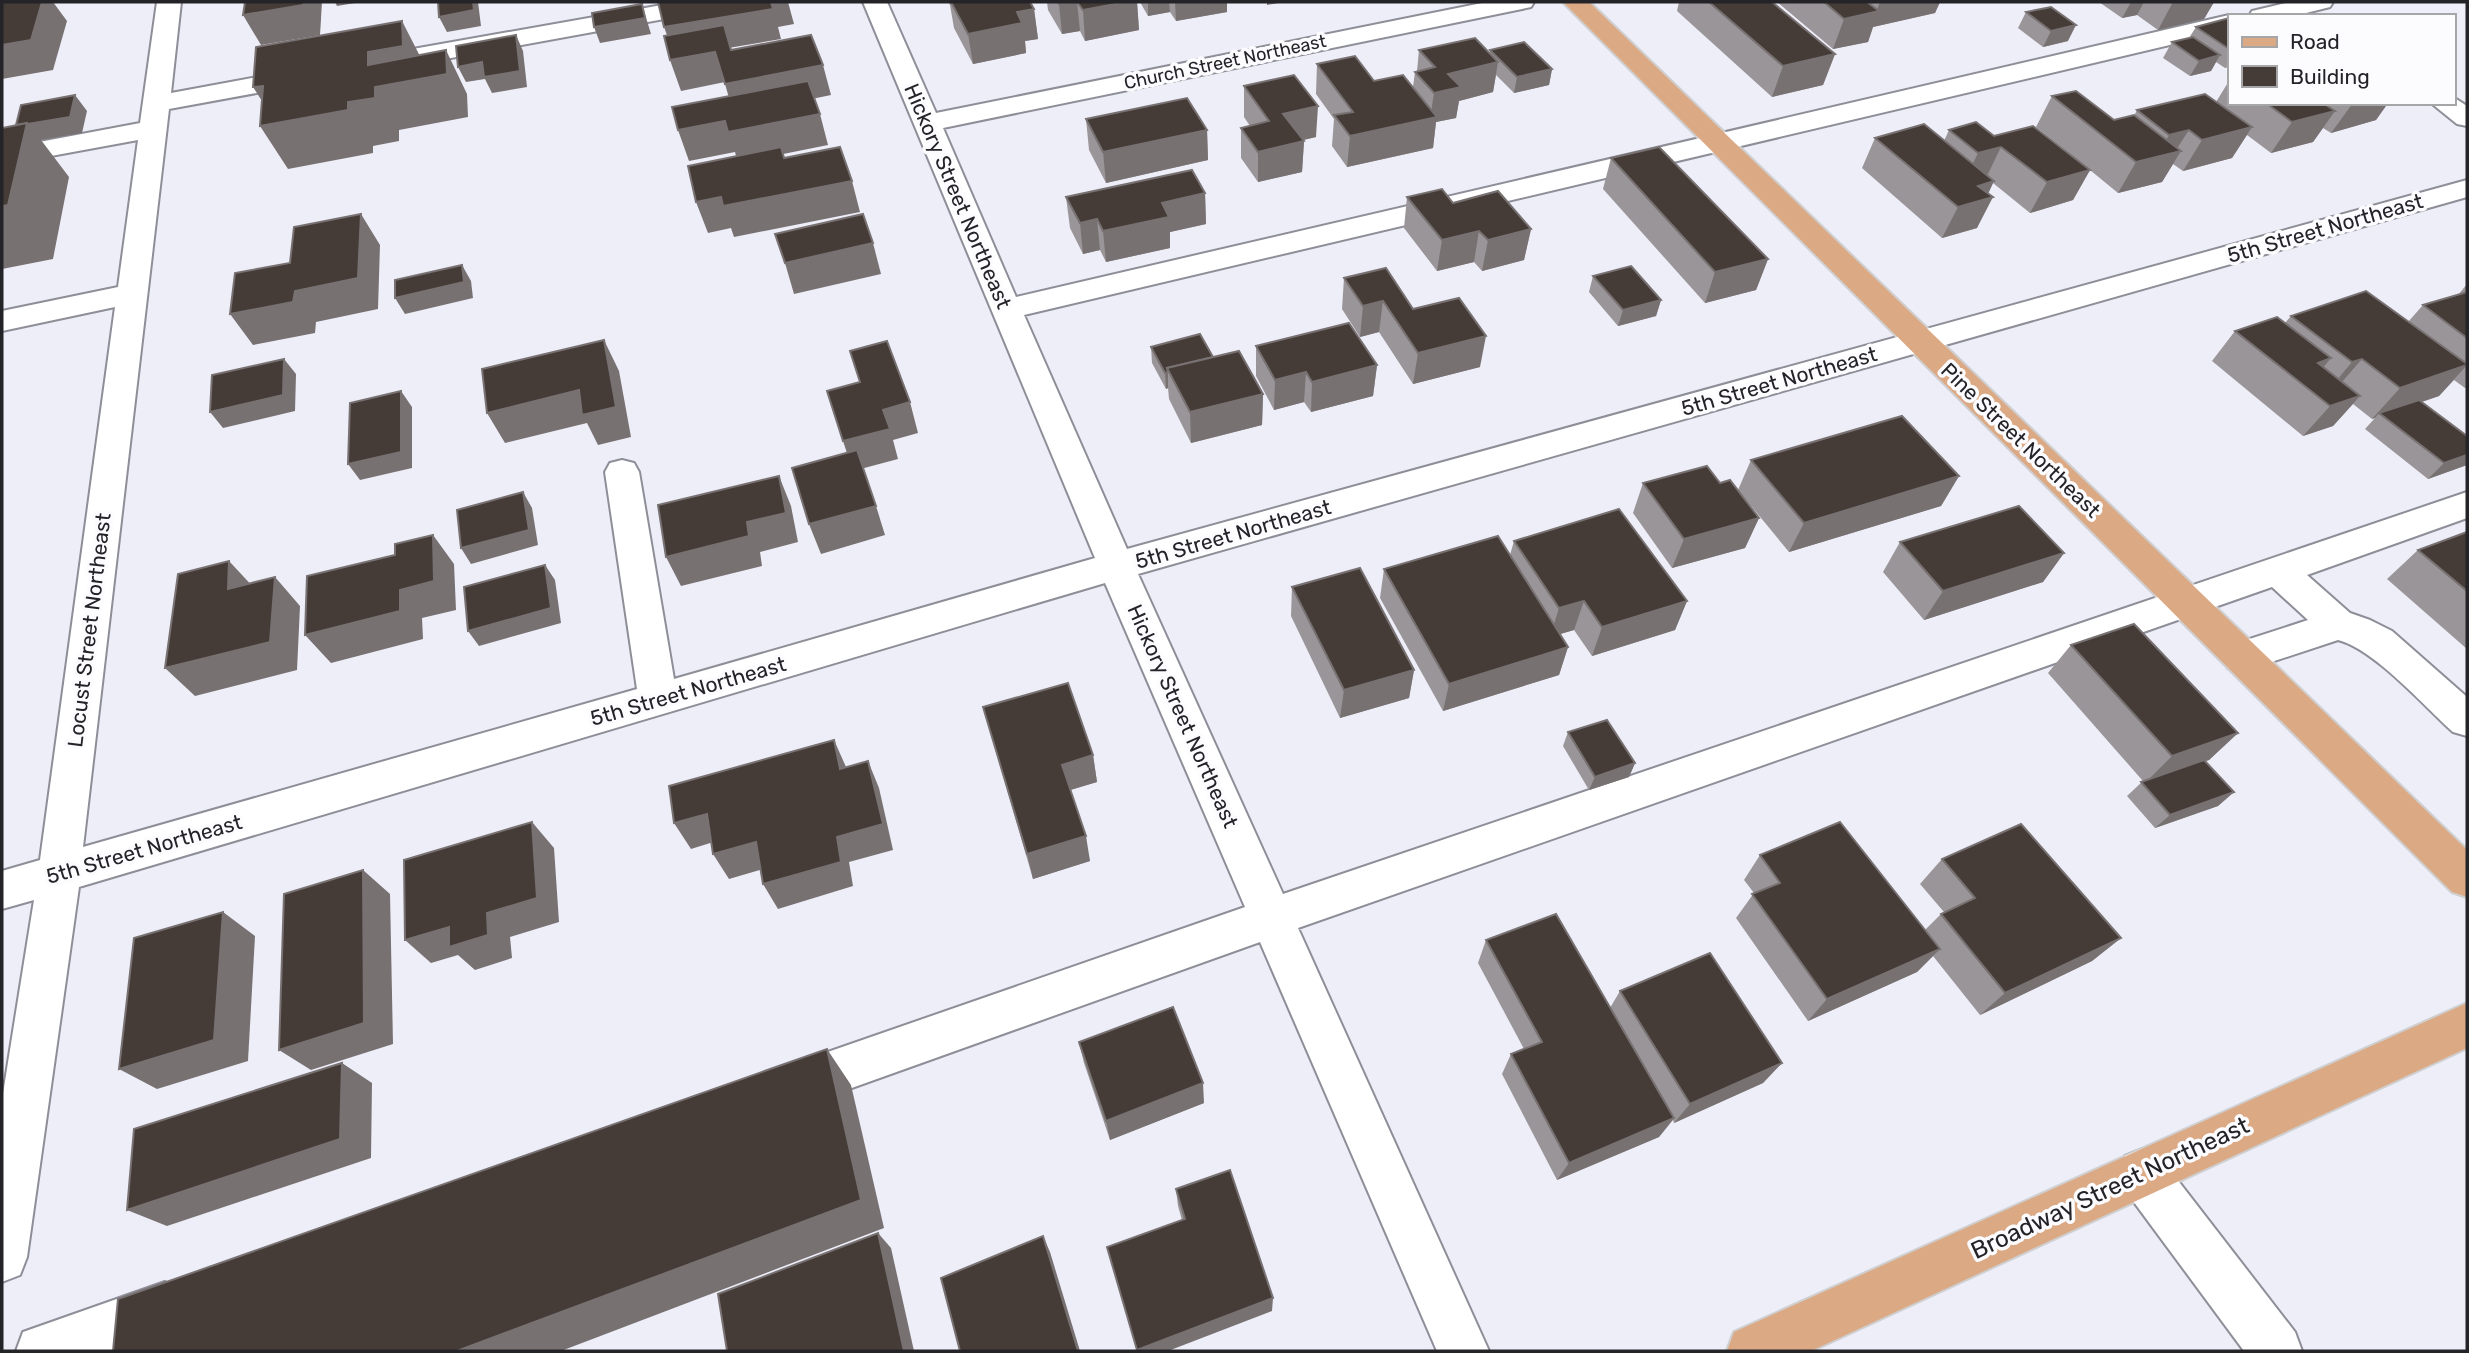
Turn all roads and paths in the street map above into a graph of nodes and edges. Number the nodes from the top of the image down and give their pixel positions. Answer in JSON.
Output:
{"nodes":[{"id":1,"x":169,"y":2,"type":"edge"},
{"id":2,"x":719,"y":2,"type":"edge"},
{"id":3,"x":875,"y":2,"type":"edge"},
{"id":4,"x":1522,"y":2,"type":"edge"},
{"id":5,"x":1575,"y":2,"type":"edge"},
{"id":6,"x":2321,"y":2,"type":"edge"},
{"id":7,"x":2291,"y":9,"type":"edge"},
{"id":8,"x":2270,"y":14,"type":"edge"},
{"id":9,"x":2228,"y":23,"type":"edge"},
{"id":10,"x":376,"y":63,"type":"edge"},
{"id":11,"x":335,"y":71,"type":"edge"},
{"id":12,"x":2447,"y":105,"type":"edge"},
{"id":13,"x":155,"y":116,"type":"junction"},
{"id":14,"x":2467,"y":118,"type":"edge"},
{"id":15,"x":928,"y":123,"type":"junction"},
{"id":16,"x":1719,"y":143,"type":"junction"},
{"id":17,"x":2,"y":158,"type":"edge"},
{"id":18,"x":2467,"y":188,"type":"edge"},
{"id":19,"x":132,"y":294,"type":"junction"},
{"id":20,"x":1007,"y":309,"type":"junction"},
{"id":21,"x":2,"y":321,"type":"edge"},
{"id":22,"x":1920,"y":342,"type":"junction"},
{"id":23,"x":622,"y":472,"type":"dead end"},
{"id":24,"x":2467,"y":505,"type":"edge"},
{"id":25,"x":1116,"y":566,"type":"junction"},
{"id":26,"x":2278,"y":570,"type":"junction"},
{"id":27,"x":2186,"y":601,"type":"junction"},
{"id":28,"x":2338,"y":625,"type":"junction"},
{"id":29,"x":2241,"y":657,"type":"junction"},
{"id":30,"x":658,"y":699,"type":"junction"},
{"id":31,"x":2467,"y":720,"type":"edge"},
{"id":32,"x":59,"y":874,"type":"junction"},
{"id":33,"x":2467,"y":877,"type":"edge"},
{"id":34,"x":2,"y":890,"type":"edge"},
{"id":35,"x":1271,"y":918,"type":"junction"},
{"id":36,"x":2467,"y":1025,"type":"edge"},
{"id":37,"x":761,"y":1098,"type":"edge"},
{"id":38,"x":2143,"y":1173,"type":"junction"},
{"id":39,"x":2,"y":1257,"type":"edge"},
{"id":40,"x":199,"y":1296,"type":"edge"},
{"id":41,"x":42,"y":1351,"type":"edge"},
{"id":42,"x":1463,"y":1351,"type":"edge"},
{"id":43,"x":1753,"y":1351,"type":"edge"},
{"id":44,"x":2276,"y":1351,"type":"edge"}],
"edges":[{"from":1,"to":13,"type":"street","name":"Locust Street Northeast"},
{"from":2,"to":10,"type":"street"},
{"from":3,"to":15,"type":"street","name":"Hickory Street Northeast"},
{"from":4,"to":15,"type":"street","name":"Church Street Northeast"},
{"from":5,"to":16,"type":"main road","name":"Pine Street Northeast"},
{"from":6,"to":7,"type":"street"},
{"from":7,"to":8,"type":"street"},
{"from":9,"to":16,"type":"street"},
{"from":11,"to":13,"type":"street"},
{"from":12,"to":14,"type":"street"},
{"from":13,"to":17,"type":"street"},
{"from":13,"to":19,"type":"street","name":"Locust Street Northeast"},
{"from":15,"to":20,"type":"street","name":"Hickory Street Northeast"},
{"from":16,"to":20,"type":"street"},
{"from":16,"to":22,"type":"main road","name":"Pine Street Northeast"},
{"from":18,"to":22,"type":"street","name":"5th Street Northeast"},
{"from":19,"to":21,"type":"street"},
{"from":19,"to":32,"type":"street","name":"Locust Street Northeast"},
{"from":20,"to":25,"type":"street","name":"Hickory Street Northeast"},
{"from":22,"to":25,"type":"street","name":"5th Street Northeast"},
{"from":22,"to":27,"type":"main road","name":"Pine Street Northeast"},
{"from":23,"to":30,"type":"street"},
{"from":24,"to":26,"type":"street"},
{"from":25,"to":30,"type":"street","name":"5th Street Northeast"},
{"from":25,"to":35,"type":"street","name":"Hickory Street Northeast"},
{"from":26,"to":27,"type":"street"},
{"from":26,"to":28,"type":"street"},
{"from":27,"to":29,"type":"main road","name":"Pine Street Northeast"},
{"from":27,"to":35,"type":"street"},
{"from":28,"to":29,"type":"street"},
{"from":28,"to":31,"type":"street"},
{"from":29,"to":33,"type":"main road","name":"Pine Street Northeast"},
{"from":30,"to":32,"type":"street","name":"5th Street Northeast"},
{"from":32,"to":34,"type":"street","name":"5th Street Northeast"},
{"from":32,"to":39,"type":"street","name":"Locust Street Northeast"},
{"from":35,"to":37,"type":"street"},
{"from":35,"to":42,"type":"street","name":"Hickory Street Northeast"},
{"from":36,"to":38,"type":"main road","name":"Broadway Street Northeast"},
{"from":38,"to":43,"type":"main road","name":"Broadway Street Northeast"},
{"from":38,"to":44,"type":"street"},
{"from":40,"to":41,"type":"street"}]}
